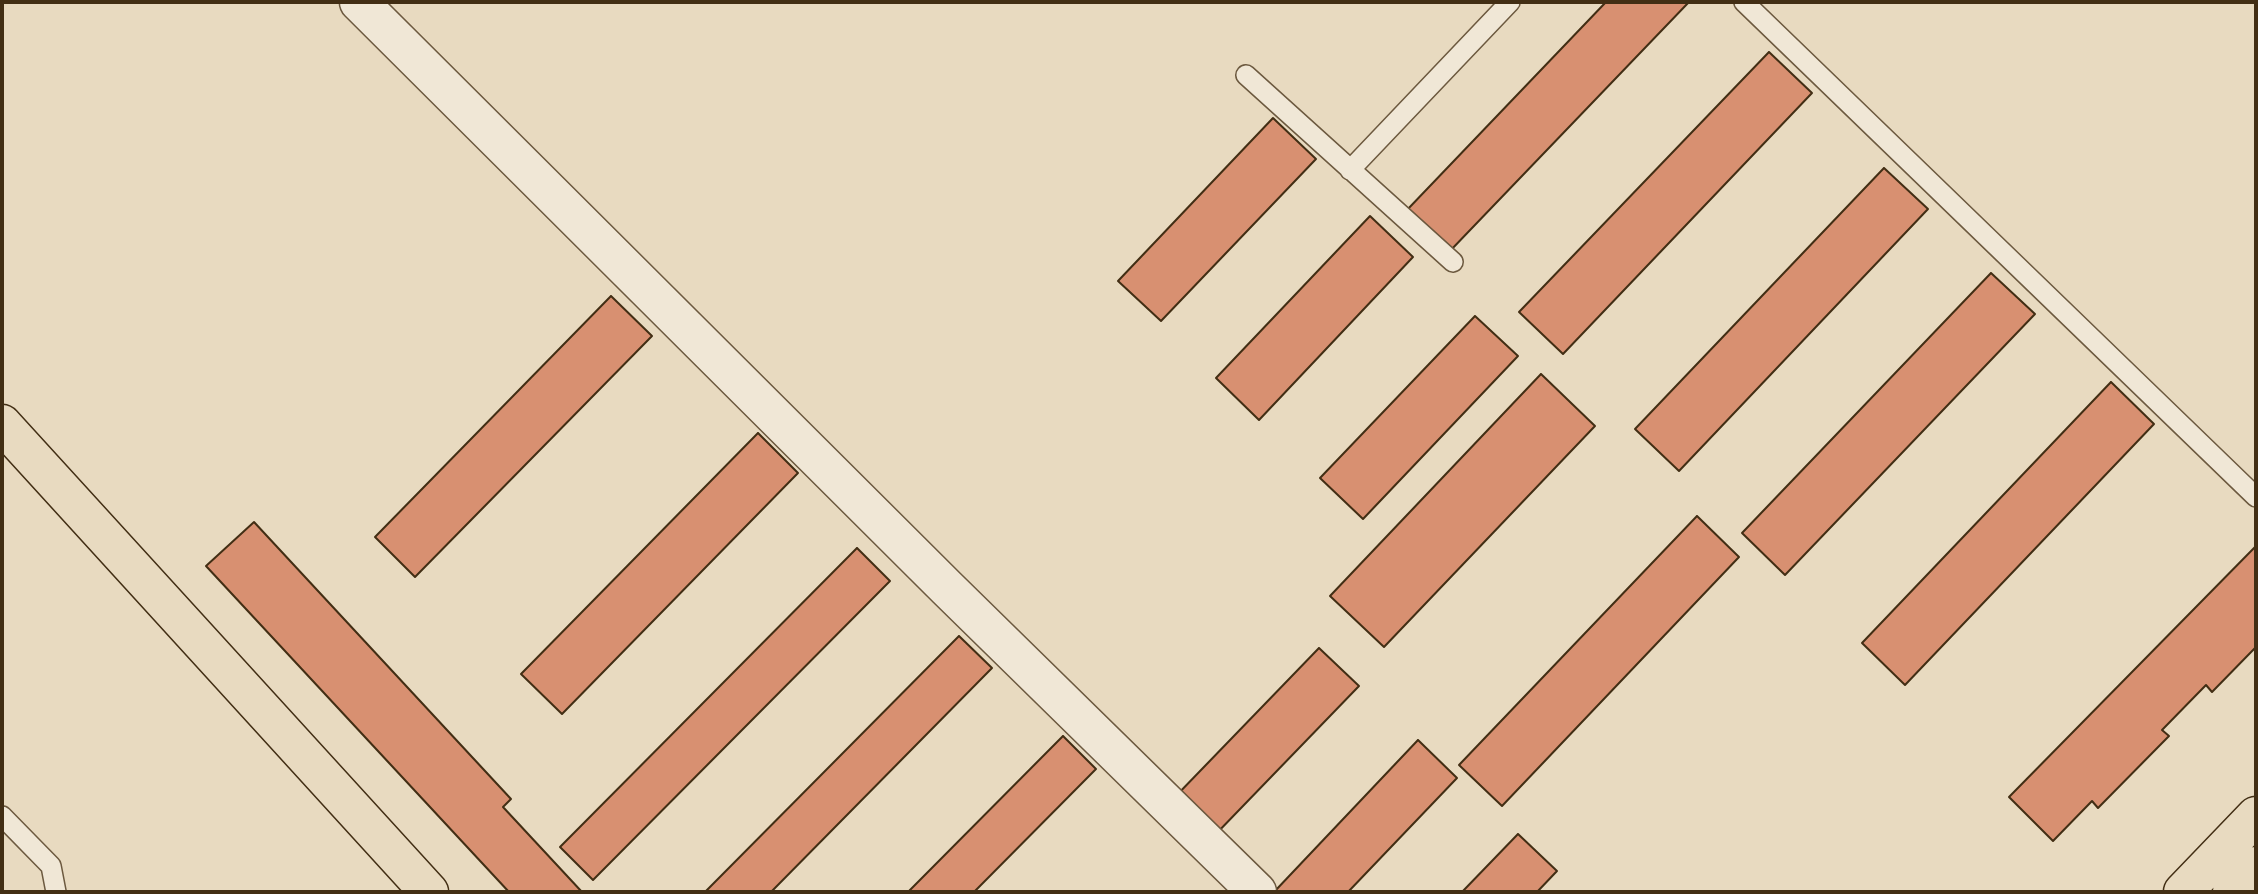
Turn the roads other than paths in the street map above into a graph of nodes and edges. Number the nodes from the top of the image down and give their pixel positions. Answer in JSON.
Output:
{"nodes":[{"id":1,"x":359,"y":2,"type":"edge"},
{"id":2,"x":1510,"y":2,"type":"edge"},
{"id":3,"x":1744,"y":2,"type":"edge"},
{"id":4,"x":1246,"y":75,"type":"dead end"},
{"id":5,"x":1350,"y":170,"type":"junction"},
{"id":6,"x":1453,"y":262,"type":"dead end"},
{"id":7,"x":2,"y":424,"type":"edge"},
{"id":8,"x":2256,"y":497,"type":"edge"},
{"id":9,"x":2,"y":816,"type":"edge"},
{"id":10,"x":2256,"y":816,"type":"edge"},
{"id":11,"x":2256,"y":866,"type":"edge"},
{"id":12,"x":53,"y":890,"type":"edge"},
{"id":13,"x":429,"y":892,"type":"edge"},
{"id":14,"x":1257,"y":892,"type":"edge"},
{"id":15,"x":2183,"y":892,"type":"edge"},
{"id":16,"x":2231,"y":892,"type":"edge"}],
"edges":[{"from":1,"to":14,"type":"street"},
{"from":2,"to":5,"type":"lane"},
{"from":3,"to":8,"type":"lane"},
{"from":4,"to":5,"type":"lane"},
{"from":5,"to":6,"type":"lane"},
{"from":7,"to":13,"type":"main road"},
{"from":9,"to":12,"type":"lane"},
{"from":10,"to":15,"type":"main road"},
{"from":11,"to":16,"type":"main road"}]}
